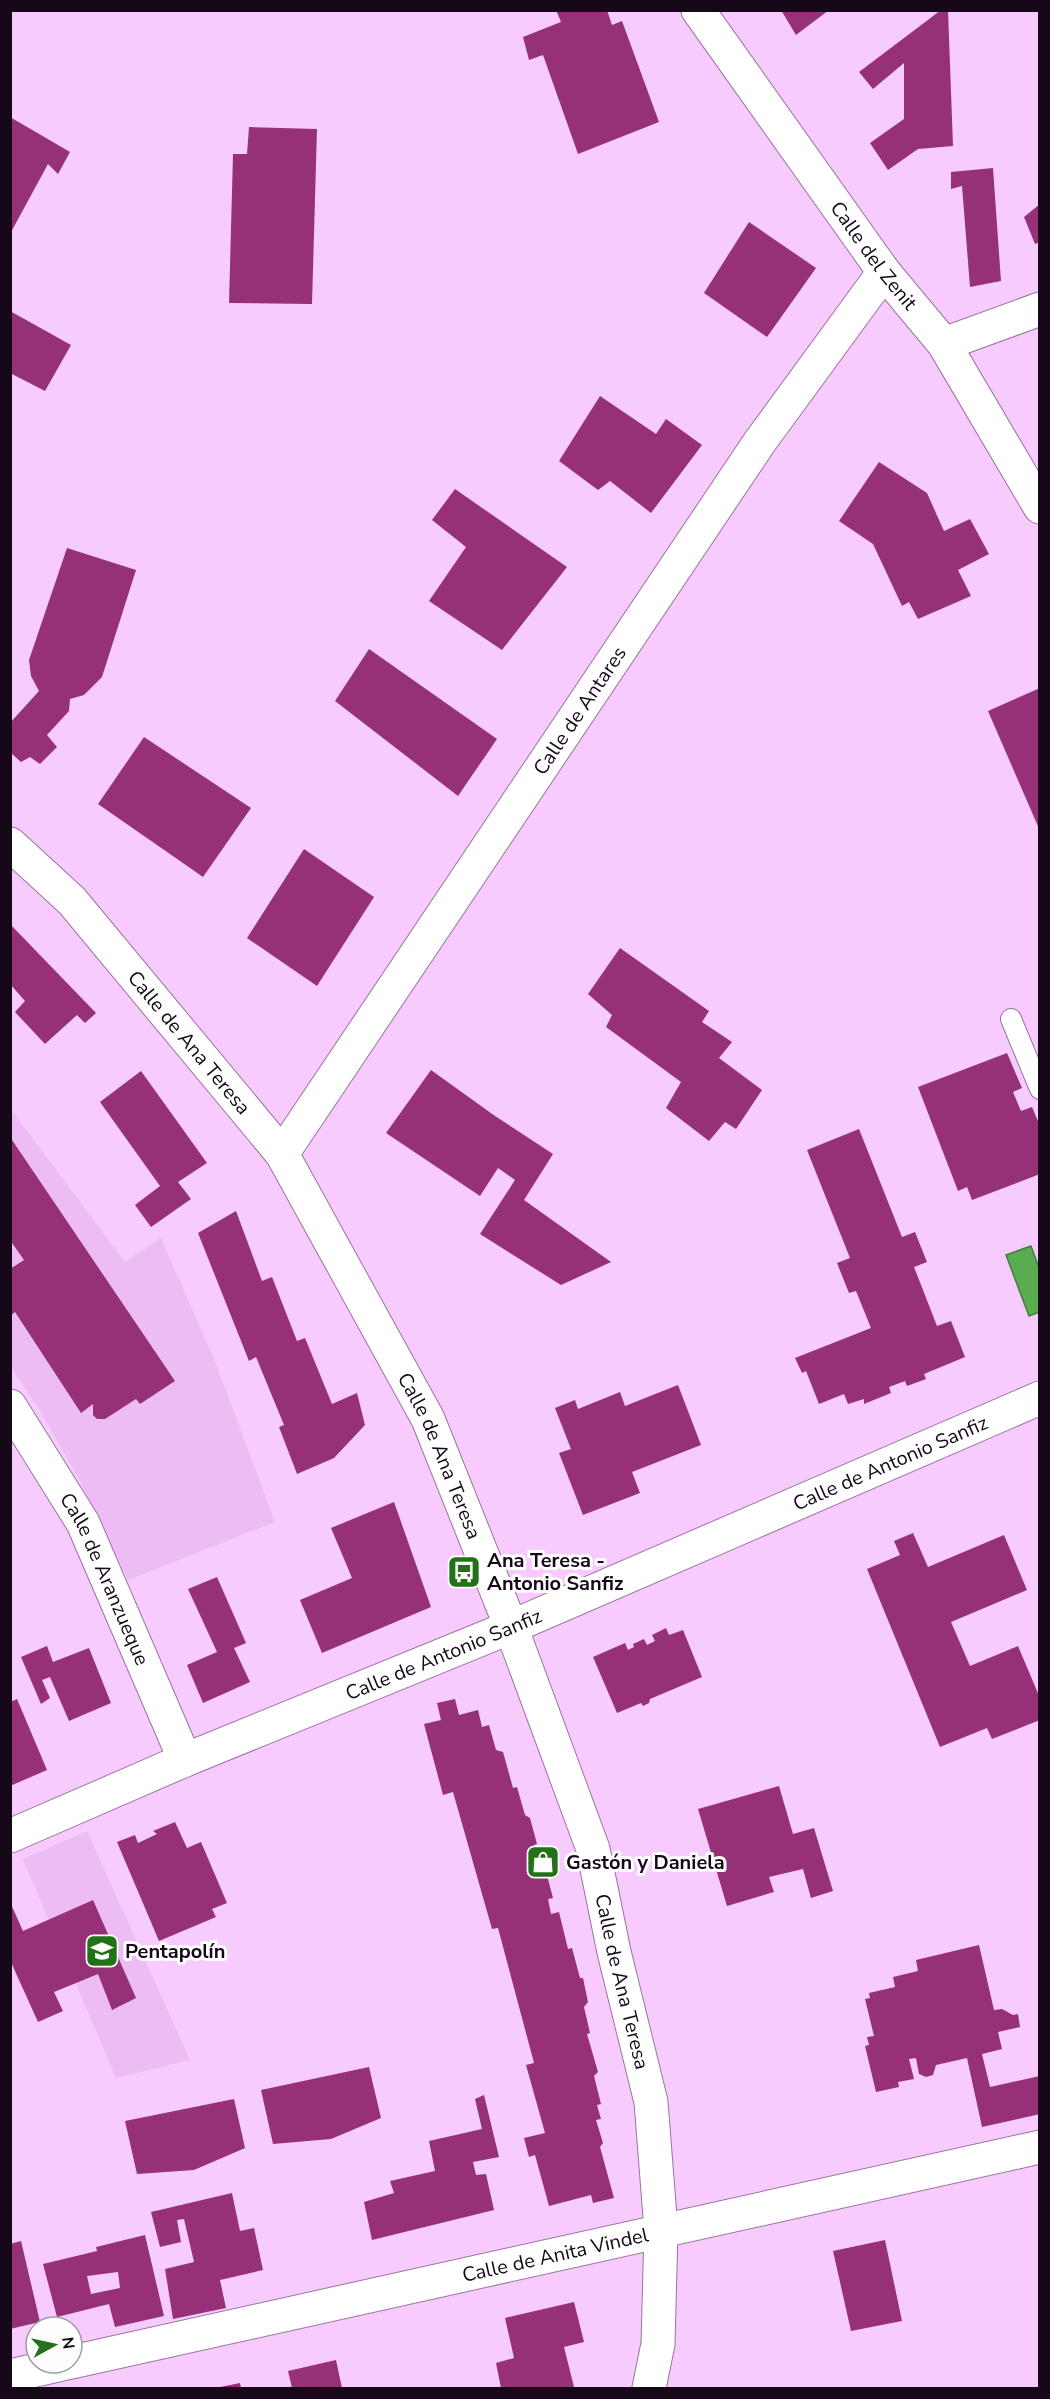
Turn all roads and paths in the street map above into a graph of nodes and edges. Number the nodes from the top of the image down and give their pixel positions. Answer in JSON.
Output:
{"nodes":[{"id":1,"x":698,"y":10,"type":"edge"},
{"id":2,"x":884,"y":272,"type":"junction"},
{"id":3,"x":1040,"y":309,"type":"edge"},
{"id":4,"x":944,"y":344,"type":"junction"},
{"id":5,"x":1040,"y":507,"type":"edge"},
{"id":6,"x":10,"y":844,"type":"edge"},
{"id":7,"x":1011,"y":1018,"type":"dead end"},
{"id":8,"x":1040,"y":1089,"type":"edge"},
{"id":9,"x":282,"y":1154,"type":"junction"},
{"id":10,"x":1040,"y":1398,"type":"edge"},
{"id":11,"x":10,"y":1406,"type":"edge"},
{"id":12,"x":511,"y":1627,"type":"junction"},
{"id":13,"x":185,"y":1760,"type":"junction"},
{"id":14,"x":10,"y":1836,"type":"edge"},
{"id":15,"x":1040,"y":2147,"type":"edge"},
{"id":16,"x":660,"y":2230,"type":"junction"},
{"id":17,"x":84,"y":2359,"type":"edge"},
{"id":18,"x":649,"y":2388,"type":"edge"}],
"edges":[{"from":1,"to":2,"type":"street","name":"Calle del Zenit"},
{"from":2,"to":4,"type":"street","name":"Calle del Zenit"},
{"from":2,"to":9,"type":"street","name":"Calle de Antares"},
{"from":3,"to":4,"type":"street"},
{"from":4,"to":5,"type":"street","name":"Calle del Zenit"},
{"from":6,"to":9,"type":"street","name":"Calle de Ana Teresa"},
{"from":7,"to":8,"type":"lane"},
{"from":9,"to":12,"type":"street","name":"Calle de Ana Teresa"},
{"from":10,"to":12,"type":"street","name":"Calle de Antonio Sanfiz"},
{"from":11,"to":13,"type":"street","name":"Calle de Aranzueque"},
{"from":12,"to":13,"type":"street","name":"Calle de Antonio Sanfiz"},
{"from":12,"to":16,"type":"street","name":"Calle de Ana Teresa"},
{"from":13,"to":14,"type":"street","name":"Calle de Antonio Sanfiz"},
{"from":15,"to":16,"type":"street","name":"Calle de Anita Vindel"},
{"from":16,"to":17,"type":"street","name":"Calle de Anita Vindel"},
{"from":16,"to":18,"type":"street","name":"Calle de Ana Teresa"}]}
